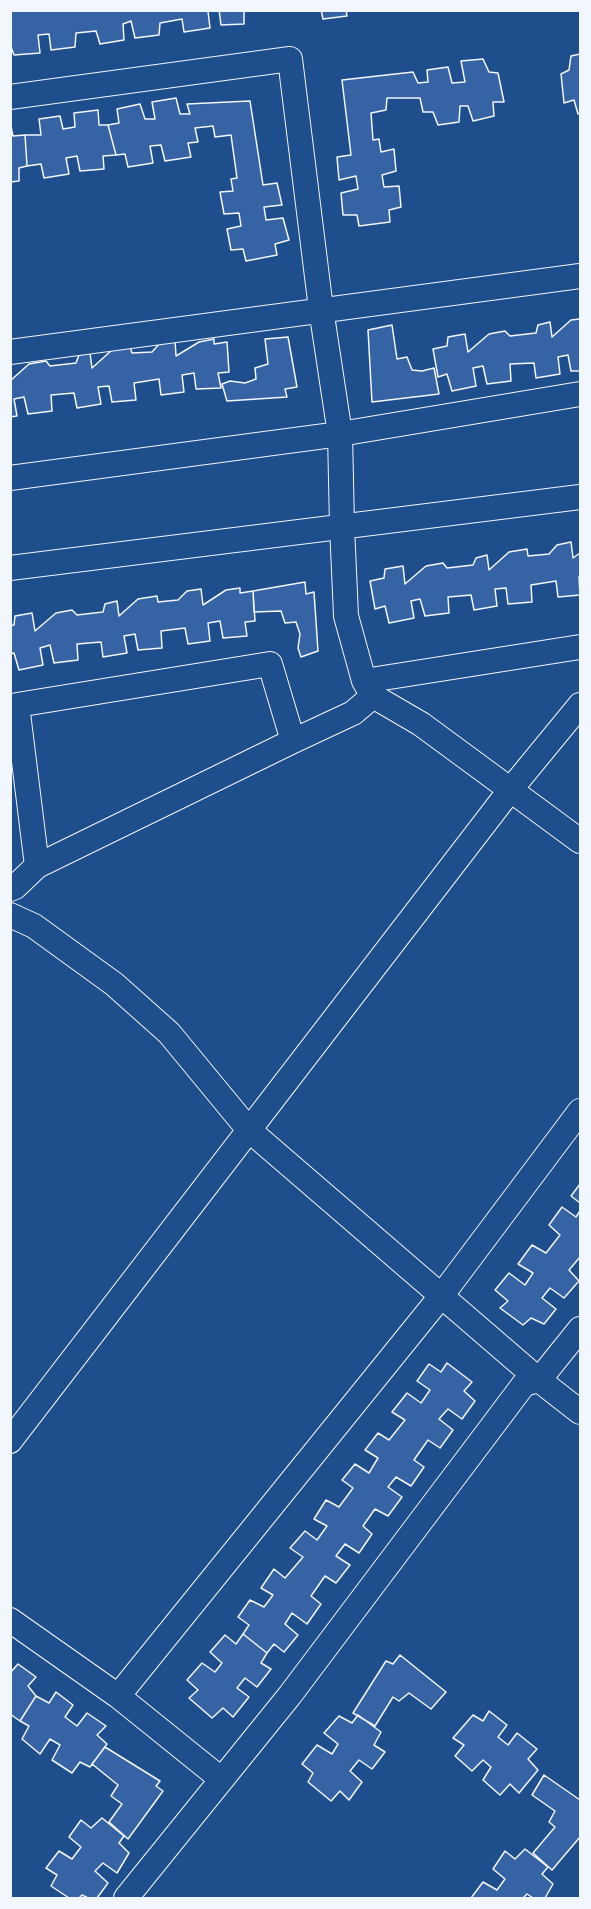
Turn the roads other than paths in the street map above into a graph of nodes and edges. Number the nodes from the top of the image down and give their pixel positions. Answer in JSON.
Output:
{"nodes":[{"id":1,"x":10,"y":97,"type":"edge"},
{"id":2,"x":580,"y":276,"type":"edge"},
{"id":3,"x":321,"y":309,"type":"junction"},
{"id":4,"x":10,"y":352,"type":"edge"},
{"id":5,"x":580,"y":394,"type":"edge"},
{"id":6,"x":340,"y":434,"type":"junction"},
{"id":7,"x":10,"y":478,"type":"edge"},
{"id":8,"x":580,"y":497,"type":"edge"},
{"id":9,"x":342,"y":526,"type":"junction"},
{"id":10,"x":10,"y":568,"type":"edge"},
{"id":11,"x":580,"y":647,"type":"edge"},
{"id":12,"x":368,"y":689,"type":"junction"},
{"id":13,"x":580,"y":705,"type":"edge"},
{"id":14,"x":293,"y":741,"type":"junction"},
{"id":15,"x":511,"y":789,"type":"junction"},
{"id":16,"x":580,"y":841,"type":"edge"},
{"id":17,"x":37,"y":866,"type":"junction"},
{"id":18,"x":10,"y":889,"type":"edge"},
{"id":19,"x":10,"y":915,"type":"edge"},
{"id":20,"x":580,"y":1111,"type":"edge"},
{"id":21,"x":249,"y":1130,"type":"junction"},
{"id":22,"x":442,"y":1295,"type":"junction"},
{"id":23,"x":580,"y":1329,"type":"edge"},
{"id":24,"x":539,"y":1380,"type":"junction"},
{"id":25,"x":580,"y":1412,"type":"edge"},
{"id":26,"x":10,"y":1441,"type":"edge"},
{"id":27,"x":10,"y":1620,"type":"edge"},
{"id":28,"x":118,"y":1696,"type":"junction"},
{"id":29,"x":221,"y":1779,"type":"junction"},
{"id":30,"x":126,"y":1899,"type":"edge"}],
"edges":[{"from":1,"to":3,"type":"street"},
{"from":2,"to":3,"type":"street"},
{"from":3,"to":4,"type":"street"},
{"from":3,"to":6,"type":"street"},
{"from":5,"to":6,"type":"street"},
{"from":6,"to":7,"type":"street"},
{"from":6,"to":9,"type":"street"},
{"from":8,"to":9,"type":"street"},
{"from":9,"to":10,"type":"street"},
{"from":9,"to":12,"type":"street"},
{"from":11,"to":12,"type":"street"},
{"from":12,"to":14,"type":"street"},
{"from":12,"to":15,"type":"street"},
{"from":13,"to":15,"type":"street"},
{"from":14,"to":17,"type":"street"},
{"from":14,"to":17,"type":"street"},
{"from":15,"to":16,"type":"street"},
{"from":15,"to":21,"type":"street"},
{"from":17,"to":18,"type":"street"},
{"from":19,"to":21,"type":"street"},
{"from":20,"to":22,"type":"street"},
{"from":21,"to":22,"type":"street"},
{"from":21,"to":26,"type":"street"},
{"from":22,"to":24,"type":"street"},
{"from":22,"to":28,"type":"street"},
{"from":23,"to":24,"type":"street"},
{"from":24,"to":25,"type":"street"},
{"from":24,"to":29,"type":"street"},
{"from":27,"to":28,"type":"street"},
{"from":28,"to":29,"type":"street"},
{"from":29,"to":30,"type":"street"}]}
